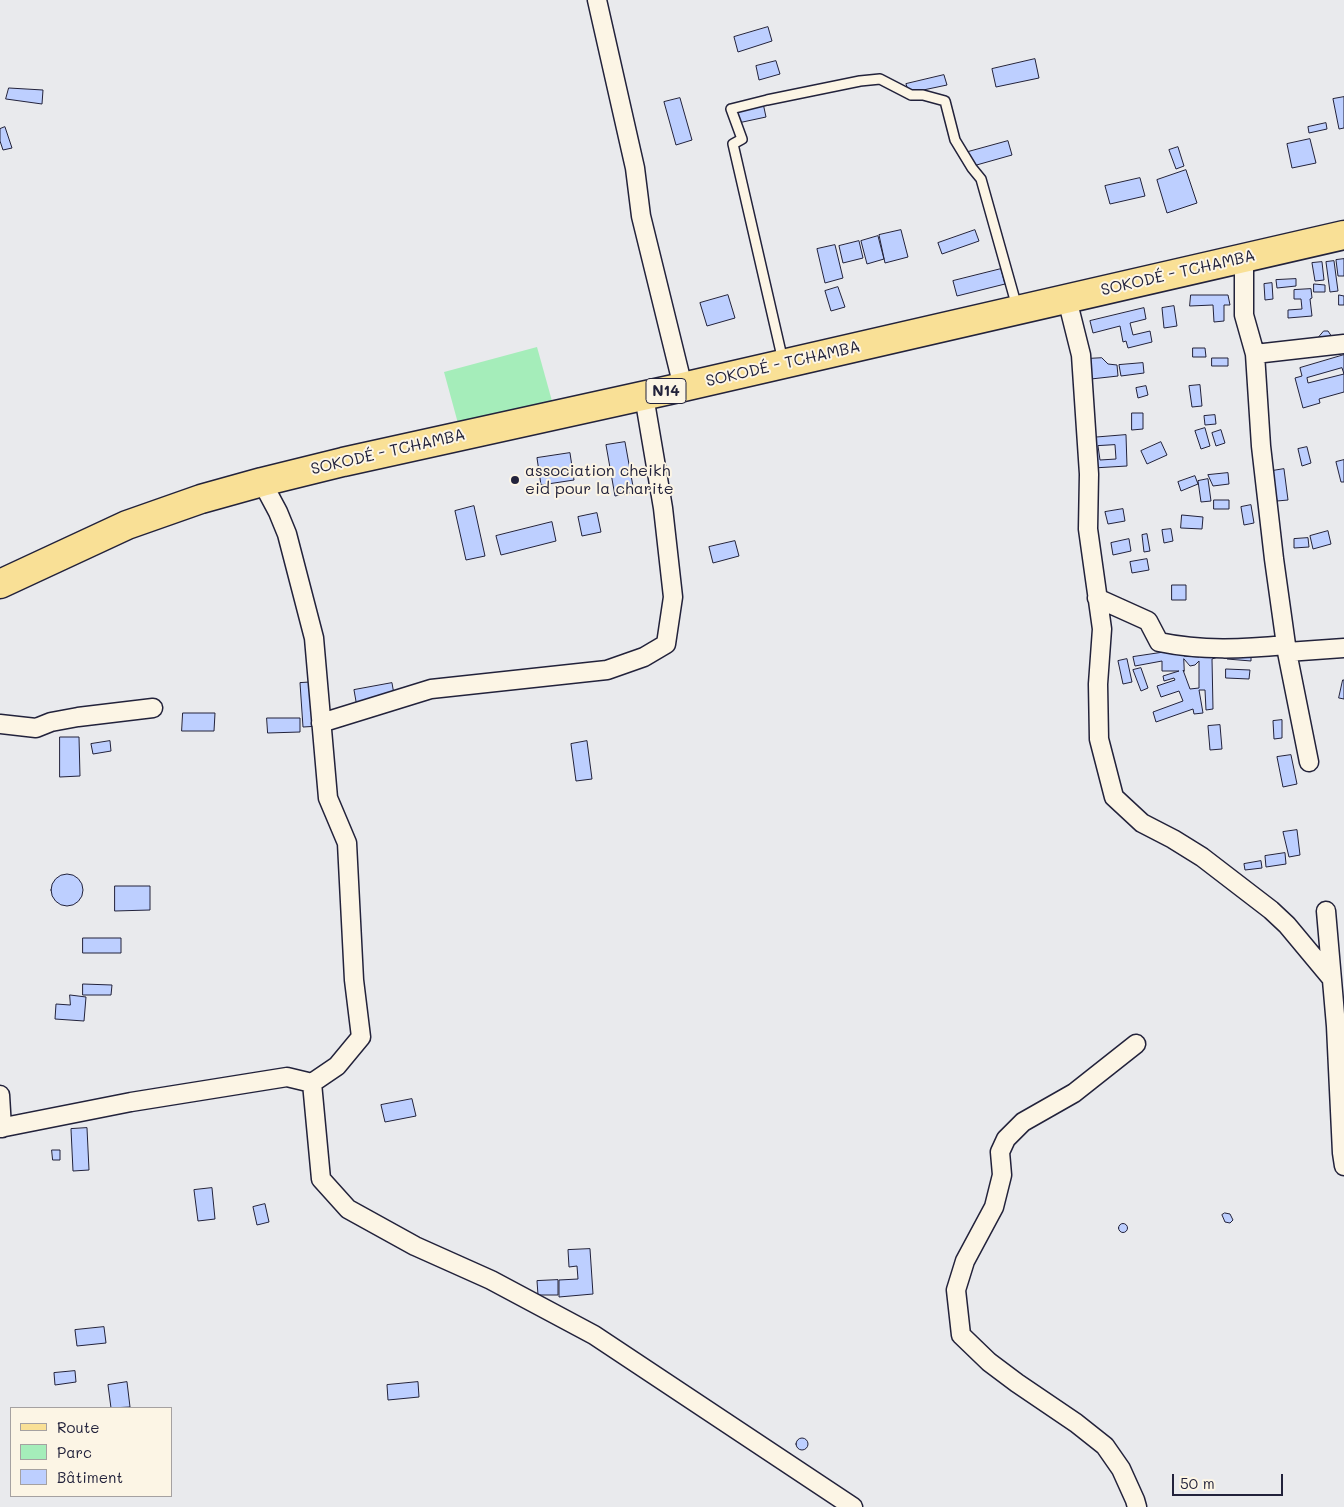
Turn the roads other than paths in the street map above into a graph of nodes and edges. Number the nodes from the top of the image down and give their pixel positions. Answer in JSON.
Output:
{"nodes":[{"id":1,"x":597,"y":0,"type":"edge"},
{"id":2,"x":1344,"y":235,"type":"edge"},
{"id":3,"x":1244,"y":258,"type":"junction"},
{"id":4,"x":1067,"y":299,"type":"junction"},
{"id":5,"x":1018,"y":310,"type":"junction"},
{"id":6,"x":1344,"y":344,"type":"edge"},
{"id":7,"x":1255,"y":354,"type":"junction"},
{"id":8,"x":783,"y":364,"type":"junction"},
{"id":9,"x":683,"y":388,"type":"junction"},
{"id":10,"x":644,"y":396,"type":"junction"},
{"id":11,"x":262,"y":482,"type":"junction"},
{"id":12,"x":0,"y":584,"type":"edge"},
{"id":13,"x":1097,"y":598,"type":"junction"},
{"id":14,"x":1286,"y":648,"type":"junction"},
{"id":15,"x":1344,"y":648,"type":"edge"},
{"id":16,"x":153,"y":708,"type":"dead end"},
{"id":17,"x":321,"y":723,"type":"junction"},
{"id":18,"x":0,"y":724,"type":"edge"},
{"id":19,"x":1310,"y":762,"type":"dead end"},
{"id":20,"x":1326,"y":911,"type":"dead end"},
{"id":21,"x":1332,"y":979,"type":"junction"},
{"id":22,"x":1340,"y":1031,"type":"edge"},
{"id":23,"x":1136,"y":1044,"type":"dead end"},
{"id":24,"x":312,"y":1082,"type":"junction"},
{"id":25,"x":0,"y":1094,"type":"edge"},
{"id":26,"x":1,"y":1128,"type":"edge"},
{"id":27,"x":1344,"y":1166,"type":"edge"},
{"id":28,"x":853,"y":1507,"type":"edge"},
{"id":29,"x":1136,"y":1507,"type":"edge"}],
"edges":[{"from":1,"to":9,"type":"street"},
{"from":2,"to":3,"type":"main road","name":"SOKODÉ - TCHAMBA","number":"N14"},
{"from":3,"to":4,"type":"main road","name":"SOKODÉ - TCHAMBA","number":"N14"},
{"from":3,"to":7,"type":"street"},
{"from":4,"to":5,"type":"main road","name":"SOKODÉ - TCHAMBA","number":"N14"},
{"from":4,"to":13,"type":"street"},
{"from":5,"to":8,"type":"main road","name":"SOKODÉ - TCHAMBA","number":"N14"},
{"from":5,"to":8,"type":"lane"},
{"from":6,"to":7,"type":"street"},
{"from":7,"to":14,"type":"street"},
{"from":8,"to":9,"type":"main road","name":"SOKODÉ - TCHAMBA","number":"N14"},
{"from":9,"to":10,"type":"main road","name":"SOKODÉ - TCHAMBA","number":"N14"},
{"from":10,"to":11,"type":"main road","name":"SOKODÉ - TCHAMBA","number":"N14"},
{"from":10,"to":17,"type":"street"},
{"from":11,"to":12,"type":"main road","name":"SOKODÉ - TCHAMBA","number":"N14"},
{"from":11,"to":17,"type":"street"},
{"from":13,"to":14,"type":"street"},
{"from":13,"to":21,"type":"street"},
{"from":14,"to":15,"type":"street"},
{"from":14,"to":19,"type":"street"},
{"from":16,"to":18,"type":"street"},
{"from":17,"to":24,"type":"street"},
{"from":20,"to":21,"type":"street"},
{"from":21,"to":22,"type":"street"},
{"from":22,"to":27,"type":"street"},
{"from":23,"to":29,"type":"street"},
{"from":24,"to":26,"type":"street"},
{"from":24,"to":28,"type":"street"},
{"from":25,"to":26,"type":"street"}]}
